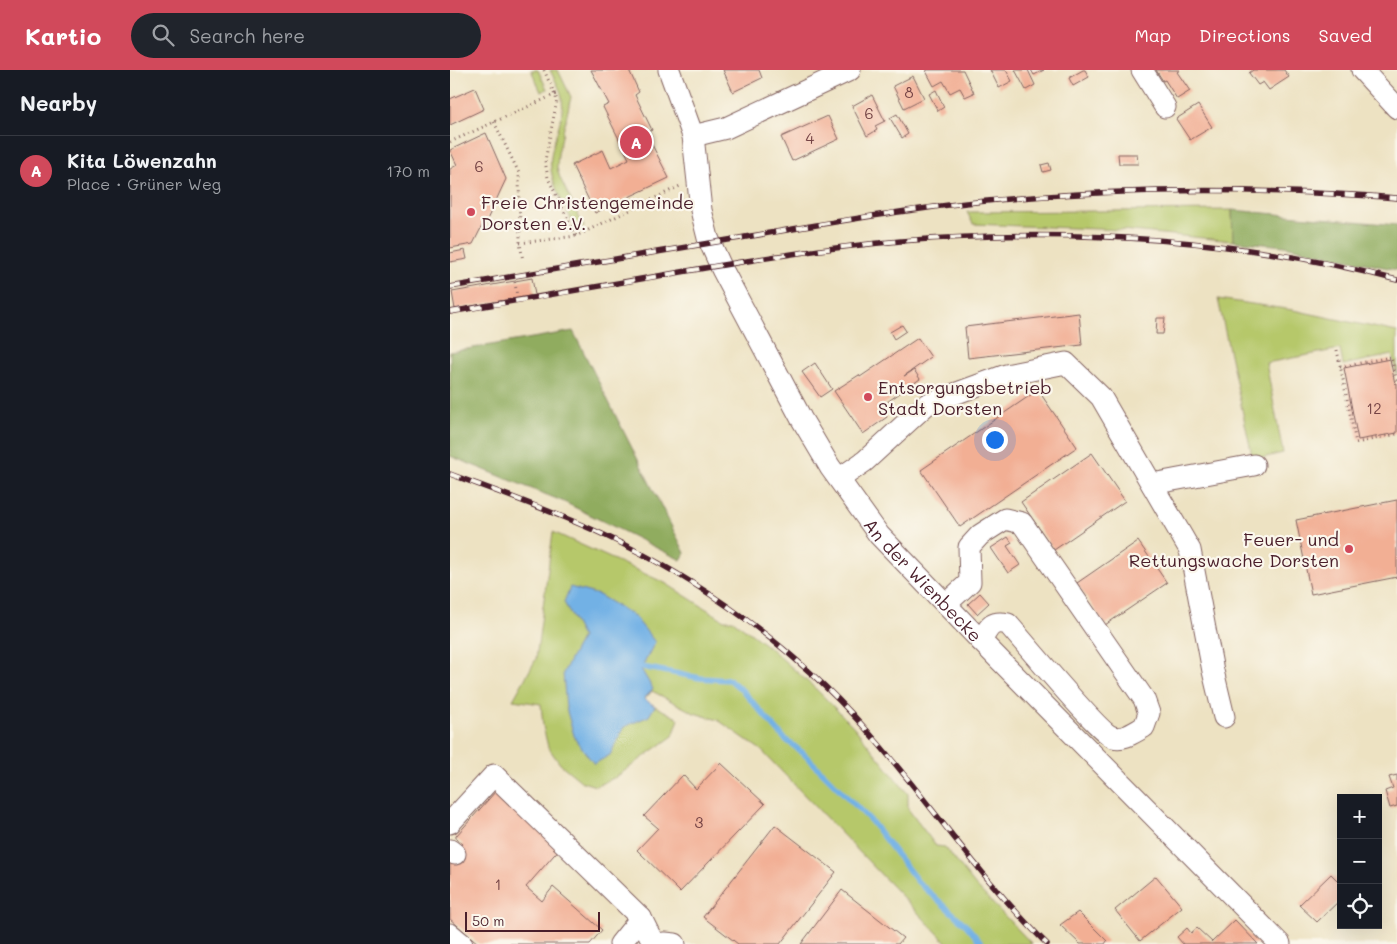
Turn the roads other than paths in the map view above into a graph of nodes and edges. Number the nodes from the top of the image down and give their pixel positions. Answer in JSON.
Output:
{"nodes":[{"id":1,"x":670,"y":70,"type":"edge"},
{"id":2,"x":850,"y":70,"type":"edge"},
{"id":3,"x":1142,"y":70,"type":"edge"},
{"id":4,"x":1362,"y":70,"type":"edge"},
{"id":5,"x":1165,"y":107,"type":"dead end"},
{"id":6,"x":1397,"y":108,"type":"edge"},
{"id":7,"x":693,"y":136,"type":"junction"},
{"id":8,"x":1254,"y":465,"type":"dead end"},
{"id":9,"x":839,"y":479,"type":"junction"},
{"id":10,"x":1152,"y":484,"type":"junction"},
{"id":11,"x":946,"y":604,"type":"junction"},
{"id":12,"x":981,"y":641,"type":"junction"},
{"id":13,"x":1224,"y":717,"type":"dead end"},
{"id":14,"x":450,"y":823,"type":"edge"},
{"id":15,"x":641,"y":918,"type":"junction"},
{"id":16,"x":450,"y":934,"type":"edge"},
{"id":17,"x":462,"y":944,"type":"edge"},
{"id":18,"x":620,"y":944,"type":"edge"},
{"id":19,"x":654,"y":944,"type":"edge"},
{"id":20,"x":658,"y":944,"type":"edge"},
{"id":21,"x":675,"y":944,"type":"edge"},
{"id":22,"x":1280,"y":944,"type":"edge"}],
"edges":[{"from":1,"to":7,"type":"street","name":"An der Wienbecke"},
{"from":2,"to":7,"type":"street"},
{"from":3,"to":5,"type":"street"},
{"from":4,"to":6,"type":"street"},
{"from":7,"to":9,"type":"street","name":"An der Wienbecke"},
{"from":8,"to":10,"type":"street"},
{"from":9,"to":10,"type":"street"},
{"from":9,"to":11,"type":"street","name":"An der Wienbecke"},
{"from":10,"to":13,"type":"street"},
{"from":11,"to":12,"type":"street","name":"An der Wienbecke"},
{"from":11,"to":12,"type":"street"},
{"from":12,"to":22,"type":"street","name":"An der Wienbecke"},
{"from":14,"to":15,"type":"street"},
{"from":15,"to":18,"type":"street"},
{"from":15,"to":19,"type":"street"},
{"from":16,"to":17,"type":"street"},
{"from":20,"to":21,"type":"street"}]}
